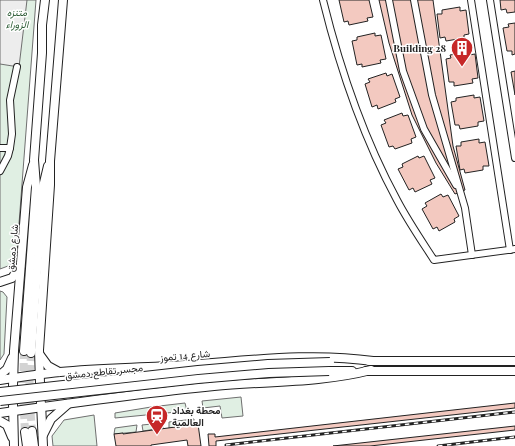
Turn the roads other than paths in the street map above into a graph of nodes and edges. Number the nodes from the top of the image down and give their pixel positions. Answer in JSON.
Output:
{"nodes":[{"id":1,"x":44,"y":0,"type":"edge"},
{"id":2,"x":63,"y":0,"type":"edge"},
{"id":3,"x":322,"y":0,"type":"edge"},
{"id":4,"x":389,"y":0,"type":"edge"},
{"id":5,"x":414,"y":0,"type":"edge"},
{"id":6,"x":471,"y":0,"type":"edge"},
{"id":7,"x":490,"y":0,"type":"edge"},
{"id":8,"x":42,"y":53,"type":"junction"},
{"id":9,"x":17,"y":67,"type":"dead end"},
{"id":10,"x":57,"y":70,"type":"junction"},
{"id":11,"x":0,"y":148,"type":"edge"},
{"id":12,"x":10,"y":148,"type":"junction"},
{"id":13,"x":515,"y":158,"type":"edge"},
{"id":14,"x":34,"y":160,"type":"junction"},
{"id":15,"x":0,"y":172,"type":"edge"},
{"id":16,"x":461,"y":194,"type":"junction"},
{"id":17,"x":513,"y":250,"type":"edge"},
{"id":18,"x":472,"y":255,"type":"junction"},
{"id":19,"x":20,"y":266,"type":"junction"},
{"id":20,"x":0,"y":282,"type":"edge"},
{"id":21,"x":14,"y":351,"type":"junction"},
{"id":22,"x":31,"y":351,"type":"junction"},
{"id":23,"x":372,"y":361,"type":"junction"},
{"id":24,"x":515,"y":361,"type":"edge"},
{"id":25,"x":330,"y":362,"type":"joint"},
{"id":26,"x":371,"y":370,"type":"junction"},
{"id":27,"x":515,"y":371,"type":"edge"},
{"id":28,"x":59,"y":372,"type":"junction"},
{"id":29,"x":0,"y":375,"type":"edge"},
{"id":30,"x":40,"y":379,"type":"junction"},
{"id":31,"x":0,"y":380,"type":"edge"},
{"id":32,"x":13,"y":382,"type":"junction"},
{"id":33,"x":0,"y":392,"type":"edge"},
{"id":34,"x":0,"y":401,"type":"edge"},
{"id":35,"x":41,"y":404,"type":"junction"},
{"id":36,"x":68,"y":404,"type":"junction"},
{"id":37,"x":13,"y":407,"type":"junction"},
{"id":38,"x":0,"y":413,"type":"edge"},
{"id":39,"x":0,"y":421,"type":"edge"},
{"id":40,"x":14,"y":443,"type":"edge"},
{"id":41,"x":42,"y":443,"type":"edge"},
{"id":42,"x":27,"y":446,"type":"edge"},
{"id":43,"x":34,"y":446,"type":"edge"}],
"edges":[{"from":1,"to":8,"type":"main road","name":"شارع دمشق"},
{"from":2,"to":10,"type":"main road","name":"شارع دمشق"},
{"from":3,"to":18,"type":"street"},
{"from":4,"to":16,"type":"street"},
{"from":5,"to":16,"type":"street"},
{"from":6,"to":17,"type":"street"},
{"from":7,"to":13,"type":"street"},
{"from":8,"to":10,"type":"main road"},
{"from":8,"to":14,"type":"main road","name":"شارع دمشق"},
{"from":9,"to":12,"type":"street"},
{"from":10,"to":22,"type":"main road","name":"شارع دمشق"},
{"from":11,"to":12,"type":"street"},
{"from":12,"to":15,"type":"street"},
{"from":14,"to":19,"type":"main road","name":"شارع دمشق"},
{"from":14,"to":22,"type":"main road","name":"شارع دمشق"},
{"from":16,"to":18,"type":"street"},
{"from":17,"to":18,"type":"street"},
{"from":19,"to":20,"type":"main road"},
{"from":19,"to":21,"type":"main road","name":"شارع دمشق"},
{"from":21,"to":29,"type":"main road"},
{"from":21,"to":32,"type":"main road","name":"شارع دمشق"},
{"from":22,"to":28,"type":"main road"},
{"from":22,"to":30,"type":"main road","name":"شارع دمشق"},
{"from":23,"to":24,"type":"main road","name":"شارع 14 تموز"},
{"from":23,"to":25,"type":"main road","name":"شارع 14 تموز"},
{"from":23,"to":28,"type":"main road","name":"شارع 14 تموز"},
{"from":25,"to":33,"type":"main road","name":"مجسر تقاطع دمشق","bridge":true},
{"from":26,"to":27,"type":"main road"},
{"from":26,"to":34,"type":"main road","name":"مجسر تقاطع دمشق","bridge":true},
{"from":26,"to":36,"type":"main road"},
{"from":28,"to":30,"type":"main road","name":"شارع 14 تموز"},
{"from":30,"to":32,"type":"main road","name":"شارع 14 تموز"},
{"from":31,"to":32,"type":"main road","name":"شارع 14 تموز"},
{"from":35,"to":36,"type":"main road"},
{"from":35,"to":37,"type":"main road"},
{"from":35,"to":41,"type":"main road"},
{"from":36,"to":41,"type":"main road"},
{"from":37,"to":38,"type":"main road"},
{"from":37,"to":40,"type":"main road"},
{"from":39,"to":40,"type":"main road"},
{"from":42,"to":43,"type":"main road"}]}
